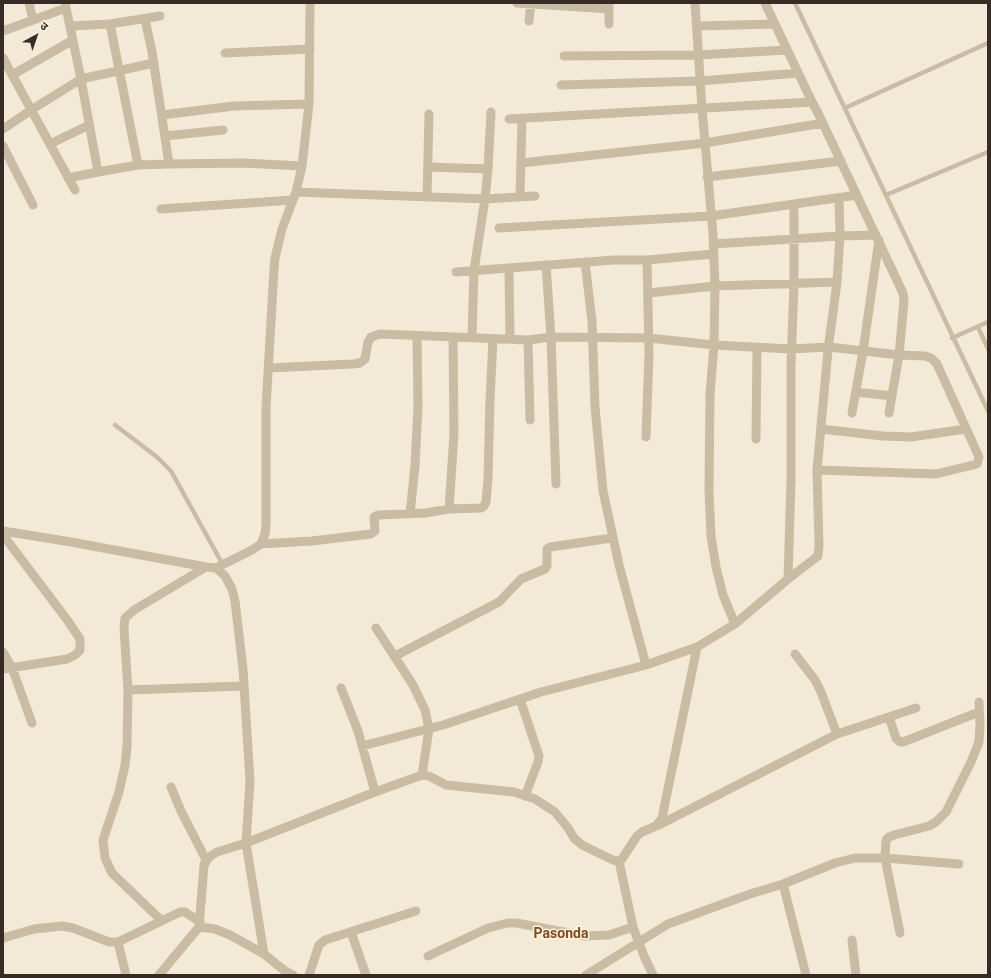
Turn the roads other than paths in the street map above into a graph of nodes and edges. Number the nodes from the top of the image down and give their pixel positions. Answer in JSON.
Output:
{"nodes":[{"id":1,"x":29,"y":3,"type":"edge"},
{"id":2,"x":310,"y":3,"type":"edge"},
{"id":3,"x":517,"y":3,"type":"edge"},
{"id":4,"x":531,"y":3,"type":"edge"},
{"id":5,"x":695,"y":3,"type":"edge"},
{"id":6,"x":765,"y":3,"type":"edge"},
{"id":7,"x":795,"y":3,"type":"edge"},
{"id":8,"x":66,"y":5,"type":"edge"},
{"id":9,"x":580,"y":5,"type":"edge"},
{"id":10,"x":609,"y":6,"type":"edge"},
{"id":11,"x":160,"y":16,"type":"dead end"},
{"id":12,"x":145,"y":19,"type":"junction"},
{"id":13,"x":33,"y":20,"type":"junction"},
{"id":14,"x":530,"y":21,"type":"dead end"},
{"id":15,"x":110,"y":24,"type":"junction"},
{"id":16,"x":609,"y":24,"type":"dead end"},
{"id":17,"x":775,"y":24,"type":"junction"},
{"id":18,"x":70,"y":26,"type":"junction"},
{"id":19,"x":696,"y":26,"type":"junction"},
{"id":20,"x":3,"y":31,"type":"edge"},
{"id":21,"x":73,"y":40,"type":"junction"},
{"id":22,"x":988,"y":43,"type":"edge"},
{"id":23,"x":310,"y":49,"type":"junction"},
{"id":24,"x":787,"y":50,"type":"junction"},
{"id":25,"x":225,"y":53,"type":"dead end"},
{"id":26,"x":698,"y":55,"type":"junction"},
{"id":27,"x":564,"y":56,"type":"dead end"},
{"id":28,"x":3,"y":58,"type":"edge"},
{"id":29,"x":154,"y":63,"type":"junction"},
{"id":30,"x":119,"y":70,"type":"junction"},
{"id":31,"x":798,"y":73,"type":"junction"},
{"id":32,"x":12,"y":75,"type":"junction"},
{"id":33,"x":81,"y":79,"type":"junction"},
{"id":34,"x":700,"y":81,"type":"junction"},
{"id":35,"x":561,"y":85,"type":"dead end"},
{"id":36,"x":812,"y":102,"type":"junction"},
{"id":37,"x":309,"y":104,"type":"junction"},
{"id":38,"x":702,"y":108,"type":"junction"},
{"id":39,"x":845,"y":108,"type":"junction"},
{"id":40,"x":31,"y":110,"type":"junction"},
{"id":41,"x":491,"y":112,"type":"dead end"},
{"id":42,"x":429,"y":114,"type":"dead end"},
{"id":43,"x":162,"y":115,"type":"junction"},
{"id":44,"x":522,"y":118,"type":"junction"},
{"id":45,"x":509,"y":119,"type":"dead end"},
{"id":46,"x":823,"y":122,"type":"junction"},
{"id":47,"x":89,"y":125,"type":"junction"},
{"id":48,"x":4,"y":127,"type":"edge"},
{"id":49,"x":223,"y":130,"type":"dead end"},
{"id":50,"x":165,"y":136,"type":"junction"},
{"id":51,"x":705,"y":143,"type":"junction"},
{"id":52,"x":50,"y":144,"type":"junction"},
{"id":53,"x":3,"y":146,"type":"edge"},
{"id":54,"x":988,"y":152,"type":"edge"},
{"id":55,"x":841,"y":161,"type":"junction"},
{"id":56,"x":521,"y":163,"type":"junction"},
{"id":57,"x":170,"y":164,"type":"junction"},
{"id":58,"x":138,"y":165,"type":"junction"},
{"id":59,"x":302,"y":166,"type":"junction"},
{"id":60,"x":428,"y":167,"type":"junction"},
{"id":61,"x":488,"y":169,"type":"junction"},
{"id":62,"x":98,"y":172,"type":"junction"},
{"id":63,"x":707,"y":177,"type":"junction"},
{"id":64,"x":68,"y":178,"type":"junction"},
{"id":65,"x":75,"y":190,"type":"dead end"},
{"id":66,"x":858,"y":195,"type":"junction"},
{"id":67,"x":886,"y":195,"type":"junction"},
{"id":68,"x":295,"y":196,"type":"junction"},
{"id":69,"x":535,"y":196,"type":"dead end"},
{"id":70,"x":427,"y":197,"type":"junction"},
{"id":71,"x":520,"y":197,"type":"junction"},
{"id":72,"x":485,"y":199,"type":"junction"},
{"id":73,"x":840,"y":199,"type":"junction"},
{"id":74,"x":33,"y":205,"type":"dead end"},
{"id":75,"x":794,"y":205,"type":"junction"},
{"id":76,"x":161,"y":209,"type":"dead end"},
{"id":77,"x":711,"y":216,"type":"junction"},
{"id":78,"x":499,"y":228,"type":"dead end"},
{"id":79,"x":840,"y":236,"type":"junction"},
{"id":80,"x":878,"y":238,"type":"junction"},
{"id":81,"x":795,"y":239,"type":"junction"},
{"id":82,"x":713,"y":249,"type":"junction"},
{"id":83,"x":647,"y":260,"type":"junction"},
{"id":84,"x":584,"y":262,"type":"junction"},
{"id":85,"x":546,"y":266,"type":"junction"},
{"id":86,"x":509,"y":268,"type":"junction"},
{"id":87,"x":474,"y":270,"type":"junction"},
{"id":88,"x":456,"y":272,"type":"dead end"},
{"id":89,"x":837,"y":282,"type":"junction"},
{"id":90,"x":794,"y":283,"type":"junction"},
{"id":91,"x":715,"y":286,"type":"junction"},
{"id":92,"x":648,"y":293,"type":"junction"},
{"id":93,"x":988,"y":322,"type":"edge"},
{"id":94,"x":978,"y":327,"type":"junction"},
{"id":95,"x":417,"y":336,"type":"junction"},
{"id":96,"x":453,"y":337,"type":"junction"},
{"id":97,"x":472,"y":337,"type":"junction"},
{"id":98,"x":552,"y":338,"type":"junction"},
{"id":99,"x":593,"y":338,"type":"junction"},
{"id":100,"x":649,"y":338,"type":"junction"},
{"id":101,"x":952,"y":338,"type":"junction"},
{"id":102,"x":493,"y":339,"type":"junction"},
{"id":103,"x":510,"y":339,"type":"junction"},
{"id":104,"x":528,"y":340,"type":"junction"},
{"id":105,"x":714,"y":345,"type":"junction"},
{"id":106,"x":757,"y":347,"type":"junction"},
{"id":107,"x":829,"y":347,"type":"junction"},
{"id":108,"x":791,"y":348,"type":"junction"},
{"id":109,"x":988,"y":349,"type":"edge"},
{"id":110,"x":863,"y":351,"type":"junction"},
{"id":111,"x":899,"y":355,"type":"junction"},
{"id":112,"x":269,"y":368,"type":"junction"},
{"id":113,"x":856,"y":392,"type":"junction"},
{"id":114,"x":892,"y":396,"type":"junction"},
{"id":115,"x":988,"y":412,"type":"edge"},
{"id":116,"x":852,"y":413,"type":"dead end"},
{"id":117,"x":889,"y":414,"type":"dead end"},
{"id":118,"x":530,"y":420,"type":"dead end"},
{"id":119,"x":115,"y":425,"type":"dead end"},
{"id":120,"x":821,"y":429,"type":"junction"},
{"id":121,"x":966,"y":429,"type":"junction"},
{"id":122,"x":646,"y":437,"type":"dead end"},
{"id":123,"x":756,"y":439,"type":"dead end"},
{"id":124,"x":817,"y":470,"type":"junction"},
{"id":125,"x":556,"y":484,"type":"dead end"},
{"id":126,"x":449,"y":509,"type":"junction"},
{"id":127,"x":410,"y":514,"type":"junction"},
{"id":128,"x":3,"y":531,"type":"edge"},
{"id":129,"x":3,"y":535,"type":"edge"},
{"id":130,"x":612,"y":538,"type":"junction"},
{"id":131,"x":260,"y":544,"type":"junction"},
{"id":132,"x":206,"y":567,"type":"junction"},
{"id":133,"x":220,"y":567,"type":"junction"},
{"id":134,"x":788,"y":579,"type":"junction"},
{"id":135,"x":735,"y":624,"type":"junction"},
{"id":136,"x":376,"y":628,"type":"dead end"},
{"id":137,"x":697,"y":647,"type":"junction"},
{"id":138,"x":3,"y":652,"type":"edge"},
{"id":139,"x":795,"y":654,"type":"dead end"},
{"id":140,"x":395,"y":656,"type":"junction"},
{"id":141,"x":646,"y":665,"type":"junction"},
{"id":142,"x":8,"y":669,"type":"edge"},
{"id":143,"x":244,"y":686,"type":"junction"},
{"id":144,"x":341,"y":688,"type":"dead end"},
{"id":145,"x":128,"y":690,"type":"junction"},
{"id":146,"x":520,"y":699,"type":"junction"},
{"id":147,"x":979,"y":702,"type":"dead end"},
{"id":148,"x":916,"y":708,"type":"dead end"},
{"id":149,"x":979,"y":712,"type":"junction"},
{"id":150,"x":888,"y":717,"type":"junction"},
{"id":151,"x":32,"y":723,"type":"dead end"},
{"id":152,"x":429,"y":729,"type":"junction"},
{"id":153,"x":837,"y":734,"type":"junction"},
{"id":154,"x":362,"y":746,"type":"junction"},
{"id":155,"x":422,"y":775,"type":"junction"},
{"id":156,"x":171,"y":787,"type":"dead end"},
{"id":157,"x":375,"y":792,"type":"junction"},
{"id":158,"x":525,"y":796,"type":"junction"},
{"id":159,"x":656,"y":826,"type":"junction"},
{"id":160,"x":246,"y":843,"type":"junction"},
{"id":161,"x":885,"y":858,"type":"junction"},
{"id":162,"x":206,"y":860,"type":"junction"},
{"id":163,"x":619,"y":861,"type":"junction"},
{"id":164,"x":959,"y":864,"type":"dead end"},
{"id":165,"x":783,"y":884,"type":"junction"},
{"id":166,"x":416,"y":911,"type":"dead end"},
{"id":167,"x":162,"y":920,"type":"junction"},
{"id":168,"x":200,"y":924,"type":"junction"},
{"id":169,"x":633,"y":927,"type":"junction"},
{"id":170,"x":351,"y":932,"type":"junction"},
{"id":171,"x":900,"y":933,"type":"dead end"},
{"id":172,"x":3,"y":938,"type":"edge"},
{"id":173,"x":852,"y":940,"type":"dead end"},
{"id":174,"x":118,"y":942,"type":"junction"},
{"id":175,"x":638,"y":942,"type":"junction"},
{"id":176,"x":264,"y":954,"type":"junction"},
{"id":177,"x":428,"y":956,"type":"dead end"},
{"id":178,"x":126,"y":975,"type":"edge"},
{"id":179,"x":159,"y":975,"type":"edge"},
{"id":180,"x":294,"y":975,"type":"edge"},
{"id":181,"x":309,"y":975,"type":"edge"},
{"id":182,"x":366,"y":975,"type":"edge"},
{"id":183,"x":586,"y":975,"type":"edge"},
{"id":184,"x":653,"y":975,"type":"edge"},
{"id":185,"x":806,"y":975,"type":"edge"},
{"id":186,"x":856,"y":975,"type":"edge"}],
"edges":[{"from":1,"to":13,"type":"street"},
{"from":2,"to":23,"type":"street"},
{"from":3,"to":4,"type":"street"},
{"from":4,"to":9,"type":"street"},
{"from":4,"to":14,"type":"street"},
{"from":5,"to":19,"type":"street"},
{"from":6,"to":17,"type":"street"},
{"from":7,"to":39,"type":"lane"},
{"from":8,"to":13,"type":"street"},
{"from":8,"to":18,"type":"street"},
{"from":9,"to":10,"type":"street"},
{"from":10,"to":16,"type":"street"},
{"from":11,"to":12,"type":"street"},
{"from":12,"to":15,"type":"street"},
{"from":12,"to":29,"type":"street"},
{"from":13,"to":20,"type":"street"},
{"from":15,"to":18,"type":"street"},
{"from":15,"to":30,"type":"street"},
{"from":17,"to":19,"type":"street"},
{"from":17,"to":24,"type":"street"},
{"from":18,"to":21,"type":"street"},
{"from":19,"to":26,"type":"street"},
{"from":21,"to":32,"type":"street"},
{"from":21,"to":33,"type":"street"},
{"from":22,"to":39,"type":"lane"},
{"from":23,"to":25,"type":"street"},
{"from":23,"to":37,"type":"street"},
{"from":24,"to":26,"type":"street"},
{"from":24,"to":31,"type":"street"},
{"from":26,"to":27,"type":"street"},
{"from":26,"to":34,"type":"street"},
{"from":28,"to":32,"type":"street"},
{"from":29,"to":30,"type":"street"},
{"from":29,"to":43,"type":"street"},
{"from":30,"to":33,"type":"street"},
{"from":30,"to":58,"type":"street"},
{"from":31,"to":34,"type":"street"},
{"from":31,"to":36,"type":"street"},
{"from":32,"to":40,"type":"street"},
{"from":33,"to":40,"type":"street"},
{"from":33,"to":47,"type":"street"},
{"from":34,"to":35,"type":"street"},
{"from":34,"to":38,"type":"street"},
{"from":36,"to":38,"type":"street"},
{"from":36,"to":46,"type":"street"},
{"from":37,"to":43,"type":"street"},
{"from":37,"to":59,"type":"street"},
{"from":38,"to":44,"type":"street"},
{"from":38,"to":51,"type":"street"},
{"from":39,"to":67,"type":"lane"},
{"from":40,"to":48,"type":"street"},
{"from":40,"to":52,"type":"street"},
{"from":41,"to":61,"type":"street"},
{"from":42,"to":60,"type":"street"},
{"from":43,"to":50,"type":"street"},
{"from":44,"to":45,"type":"street"},
{"from":44,"to":56,"type":"street"},
{"from":46,"to":51,"type":"street"},
{"from":46,"to":55,"type":"street"},
{"from":47,"to":52,"type":"street"},
{"from":47,"to":62,"type":"street"},
{"from":49,"to":50,"type":"street"},
{"from":50,"to":57,"type":"street"},
{"from":51,"to":56,"type":"street"},
{"from":51,"to":63,"type":"street"},
{"from":52,"to":64,"type":"street"},
{"from":53,"to":74,"type":"street"},
{"from":54,"to":67,"type":"lane"},
{"from":55,"to":63,"type":"street"},
{"from":55,"to":66,"type":"street"},
{"from":56,"to":71,"type":"street"},
{"from":57,"to":58,"type":"street"},
{"from":57,"to":59,"type":"street"},
{"from":58,"to":62,"type":"street"},
{"from":59,"to":68,"type":"street"},
{"from":60,"to":61,"type":"street"},
{"from":60,"to":70,"type":"street"},
{"from":61,"to":72,"type":"street"},
{"from":62,"to":64,"type":"street"},
{"from":63,"to":77,"type":"street"},
{"from":64,"to":65,"type":"street"},
{"from":66,"to":73,"type":"street"},
{"from":66,"to":80,"type":"street"},
{"from":67,"to":101,"type":"lane"},
{"from":68,"to":70,"type":"street"},
{"from":68,"to":76,"type":"street"},
{"from":68,"to":112,"type":"street"},
{"from":69,"to":71,"type":"street"},
{"from":70,"to":72,"type":"street"},
{"from":71,"to":72,"type":"street"},
{"from":72,"to":87,"type":"street"},
{"from":73,"to":75,"type":"street"},
{"from":73,"to":79,"type":"street"},
{"from":75,"to":77,"type":"street"},
{"from":75,"to":81,"type":"street"},
{"from":77,"to":78,"type":"street"},
{"from":77,"to":82,"type":"street"},
{"from":79,"to":80,"type":"street"},
{"from":79,"to":81,"type":"street"},
{"from":79,"to":89,"type":"street"},
{"from":80,"to":110,"type":"street"},
{"from":80,"to":111,"type":"street"},
{"from":81,"to":82,"type":"street"},
{"from":81,"to":90,"type":"street"},
{"from":82,"to":83,"type":"street"},
{"from":82,"to":91,"type":"street"},
{"from":83,"to":84,"type":"street"},
{"from":83,"to":92,"type":"street"},
{"from":84,"to":85,"type":"street"},
{"from":84,"to":99,"type":"street"},
{"from":85,"to":86,"type":"street"},
{"from":85,"to":98,"type":"street"},
{"from":86,"to":87,"type":"street"},
{"from":86,"to":103,"type":"street"},
{"from":87,"to":88,"type":"street"},
{"from":87,"to":97,"type":"street"},
{"from":89,"to":90,"type":"street"},
{"from":89,"to":107,"type":"street"},
{"from":90,"to":91,"type":"street"},
{"from":90,"to":108,"type":"street"},
{"from":91,"to":92,"type":"street"},
{"from":91,"to":105,"type":"street"},
{"from":92,"to":100,"type":"street"},
{"from":93,"to":94,"type":"lane"},
{"from":94,"to":101,"type":"lane"},
{"from":94,"to":109,"type":"lane"},
{"from":95,"to":96,"type":"street"},
{"from":95,"to":112,"type":"street"},
{"from":95,"to":127,"type":"street"},
{"from":96,"to":97,"type":"street"},
{"from":96,"to":126,"type":"street"},
{"from":97,"to":102,"type":"street"},
{"from":98,"to":99,"type":"street"},
{"from":98,"to":104,"type":"street"},
{"from":98,"to":125,"type":"street"},
{"from":99,"to":100,"type":"street"},
{"from":99,"to":130,"type":"street"},
{"from":100,"to":105,"type":"street"},
{"from":100,"to":122,"type":"street"},
{"from":101,"to":115,"type":"lane"},
{"from":102,"to":103,"type":"street"},
{"from":102,"to":126,"type":"street"},
{"from":103,"to":104,"type":"street"},
{"from":104,"to":118,"type":"street"},
{"from":105,"to":106,"type":"street"},
{"from":105,"to":135,"type":"street"},
{"from":106,"to":108,"type":"street"},
{"from":106,"to":123,"type":"street"},
{"from":107,"to":108,"type":"street"},
{"from":107,"to":110,"type":"street"},
{"from":107,"to":120,"type":"street"},
{"from":108,"to":134,"type":"street"},
{"from":110,"to":111,"type":"street"},
{"from":110,"to":113,"type":"street"},
{"from":111,"to":114,"type":"street"},
{"from":111,"to":121,"type":"street"},
{"from":112,"to":131,"type":"street"},
{"from":113,"to":114,"type":"street"},
{"from":113,"to":116,"type":"street"},
{"from":114,"to":117,"type":"street"},
{"from":119,"to":133,"type":"lane"},
{"from":120,"to":121,"type":"street"},
{"from":120,"to":124,"type":"street"},
{"from":121,"to":124,"type":"street"},
{"from":124,"to":134,"type":"street"},
{"from":126,"to":127,"type":"street"},
{"from":127,"to":131,"type":"street"},
{"from":128,"to":132,"type":"street"},
{"from":129,"to":142,"type":"street"},
{"from":130,"to":140,"type":"street"},
{"from":130,"to":141,"type":"street"},
{"from":131,"to":133,"type":"street"},
{"from":132,"to":133,"type":"street"},
{"from":132,"to":145,"type":"street"},
{"from":133,"to":143,"type":"street"},
{"from":134,"to":135,"type":"street"},
{"from":135,"to":137,"type":"street"},
{"from":136,"to":140,"type":"street"},
{"from":137,"to":141,"type":"street"},
{"from":137,"to":159,"type":"street"},
{"from":138,"to":142,"type":"street"},
{"from":139,"to":153,"type":"street"},
{"from":140,"to":152,"type":"street"},
{"from":141,"to":146,"type":"street"},
{"from":142,"to":151,"type":"street"},
{"from":143,"to":145,"type":"street"},
{"from":143,"to":160,"type":"street"},
{"from":144,"to":154,"type":"street"},
{"from":145,"to":167,"type":"street"},
{"from":146,"to":152,"type":"street"},
{"from":146,"to":158,"type":"street"},
{"from":147,"to":149,"type":"street"},
{"from":148,"to":150,"type":"street"},
{"from":149,"to":150,"type":"street"},
{"from":149,"to":161,"type":"street"},
{"from":150,"to":153,"type":"street"},
{"from":152,"to":154,"type":"street"},
{"from":152,"to":155,"type":"street"},
{"from":153,"to":159,"type":"street"},
{"from":154,"to":157,"type":"street"},
{"from":155,"to":157,"type":"street"},
{"from":155,"to":158,"type":"street"},
{"from":156,"to":162,"type":"street"},
{"from":157,"to":160,"type":"street"},
{"from":158,"to":163,"type":"street"},
{"from":159,"to":163,"type":"street"},
{"from":160,"to":162,"type":"street"},
{"from":160,"to":176,"type":"street"},
{"from":161,"to":164,"type":"street"},
{"from":161,"to":165,"type":"street"},
{"from":161,"to":171,"type":"street"},
{"from":162,"to":168,"type":"street"},
{"from":163,"to":169,"type":"street"},
{"from":165,"to":175,"type":"street"},
{"from":165,"to":185,"type":"street"},
{"from":166,"to":170,"type":"street"},
{"from":167,"to":168,"type":"street"},
{"from":167,"to":174,"type":"street"},
{"from":168,"to":176,"type":"street"},
{"from":168,"to":179,"type":"street"},
{"from":169,"to":175,"type":"street"},
{"from":169,"to":177,"type":"street"},
{"from":170,"to":181,"type":"street"},
{"from":170,"to":182,"type":"street"},
{"from":172,"to":174,"type":"street"},
{"from":173,"to":186,"type":"street"},
{"from":174,"to":178,"type":"street"},
{"from":175,"to":183,"type":"street"},
{"from":175,"to":184,"type":"street"},
{"from":176,"to":180,"type":"street"}]}
